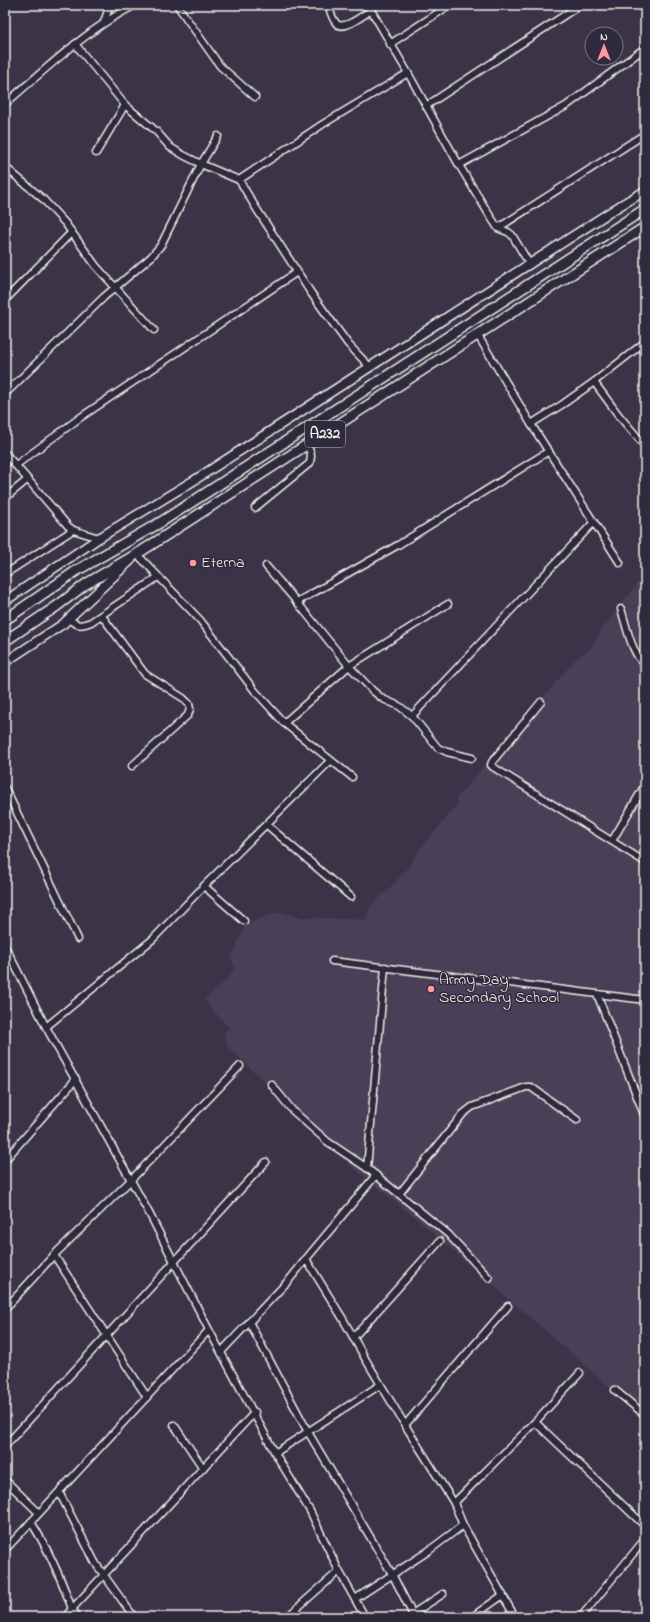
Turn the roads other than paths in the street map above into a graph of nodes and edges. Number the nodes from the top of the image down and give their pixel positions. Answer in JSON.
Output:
{"nodes":[{"id":1,"x":110,"y":5,"type":"edge"},
{"id":2,"x":135,"y":5,"type":"edge"},
{"id":3,"x":177,"y":5,"type":"edge"},
{"id":4,"x":328,"y":5,"type":"edge"},
{"id":5,"x":450,"y":5,"type":"edge"},
{"id":6,"x":580,"y":5,"type":"edge"},
{"id":7,"x":369,"y":8,"type":"edge"},
{"id":8,"x":104,"y":22,"type":"junction"},
{"id":9,"x":75,"y":44,"type":"junction"},
{"id":10,"x":390,"y":44,"type":"junction"},
{"id":11,"x":645,"y":48,"type":"edge"},
{"id":12,"x":408,"y":73,"type":"junction"},
{"id":13,"x":255,"y":97,"type":"dead end"},
{"id":14,"x":5,"y":104,"type":"edge"},
{"id":15,"x":126,"y":105,"type":"junction"},
{"id":16,"x":426,"y":106,"type":"junction"},
{"id":17,"x":645,"y":134,"type":"edge"},
{"id":18,"x":218,"y":136,"type":"dead end"},
{"id":19,"x":96,"y":153,"type":"dead end"},
{"id":20,"x":201,"y":164,"type":"junction"},
{"id":21,"x":459,"y":165,"type":"junction"},
{"id":22,"x":5,"y":167,"type":"edge"},
{"id":23,"x":239,"y":180,"type":"junction"},
{"id":24,"x":645,"y":191,"type":"edge"},
{"id":25,"x":645,"y":209,"type":"edge"},
{"id":26,"x":645,"y":227,"type":"edge"},
{"id":27,"x":498,"y":228,"type":"junction"},
{"id":28,"x":72,"y":232,"type":"junction"},
{"id":29,"x":530,"y":265,"type":"junction"},
{"id":30,"x":297,"y":272,"type":"junction"},
{"id":31,"x":115,"y":287,"type":"junction"},
{"id":32,"x":5,"y":300,"type":"edge"},
{"id":33,"x":154,"y":330,"type":"dead end"},
{"id":34,"x":477,"y":334,"type":"junction"},
{"id":35,"x":645,"y":342,"type":"edge"},
{"id":36,"x":370,"y":367,"type":"junction"},
{"id":37,"x":594,"y":382,"type":"junction"},
{"id":38,"x":5,"y":394,"type":"edge"},
{"id":39,"x":531,"y":424,"type":"junction"},
{"id":40,"x":308,"y":445,"type":"junction"},
{"id":41,"x":645,"y":446,"type":"edge"},
{"id":42,"x":549,"y":451,"type":"junction"},
{"id":43,"x":5,"y":452,"type":"edge"},
{"id":44,"x":16,"y":465,"type":"junction"},
{"id":45,"x":27,"y":480,"type":"junction"},
{"id":46,"x":5,"y":498,"type":"edge"},
{"id":47,"x":255,"y":508,"type":"dead end"},
{"id":48,"x":594,"y":522,"type":"junction"},
{"id":49,"x":73,"y":530,"type":"junction"},
{"id":50,"x":99,"y":538,"type":"junction"},
{"id":51,"x":137,"y":554,"type":"junction"},
{"id":52,"x":620,"y":563,"type":"dead end"},
{"id":53,"x":266,"y":566,"type":"dead end"},
{"id":54,"x":5,"y":574,"type":"edge"},
{"id":55,"x":158,"y":577,"type":"junction"},
{"id":56,"x":5,"y":601,"type":"edge"},
{"id":57,"x":297,"y":602,"type":"junction"},
{"id":58,"x":448,"y":604,"type":"dead end"},
{"id":59,"x":621,"y":609,"type":"dead end"},
{"id":60,"x":102,"y":616,"type":"junction"},
{"id":61,"x":69,"y":619,"type":"junction"},
{"id":62,"x":5,"y":620,"type":"edge"},
{"id":63,"x":5,"y":641,"type":"edge"},
{"id":64,"x":5,"y":662,"type":"edge"},
{"id":65,"x":645,"y":664,"type":"edge"},
{"id":66,"x":349,"y":666,"type":"junction"},
{"id":67,"x":541,"y":702,"type":"dead end"},
{"id":68,"x":412,"y":716,"type":"junction"},
{"id":69,"x":284,"y":723,"type":"junction"},
{"id":70,"x":472,"y":758,"type":"dead end"},
{"id":71,"x":330,"y":761,"type":"junction"},
{"id":72,"x":132,"y":766,"type":"dead end"},
{"id":73,"x":352,"y":777,"type":"dead end"},
{"id":74,"x":645,"y":785,"type":"edge"},
{"id":75,"x":5,"y":788,"type":"edge"},
{"id":76,"x":267,"y":825,"type":"junction"},
{"id":77,"x":612,"y":841,"type":"junction"},
{"id":78,"x":645,"y":862,"type":"edge"},
{"id":79,"x":204,"y":886,"type":"junction"},
{"id":80,"x":351,"y":897,"type":"dead end"},
{"id":81,"x":244,"y":921,"type":"dead end"},
{"id":82,"x":78,"y":939,"type":"dead end"},
{"id":83,"x":5,"y":946,"type":"edge"},
{"id":84,"x":332,"y":961,"type":"dead end"},
{"id":85,"x":385,"y":967,"type":"junction"},
{"id":86,"x":597,"y":994,"type":"junction"},
{"id":87,"x":645,"y":1000,"type":"edge"},
{"id":88,"x":46,"y":1027,"type":"junction"},
{"id":89,"x":240,"y":1066,"type":"dead end"},
{"id":90,"x":76,"y":1080,"type":"junction"},
{"id":91,"x":271,"y":1084,"type":"dead end"},
{"id":92,"x":645,"y":1117,"type":"edge"},
{"id":93,"x":577,"y":1120,"type":"dead end"},
{"id":94,"x":5,"y":1160,"type":"edge"},
{"id":95,"x":266,"y":1162,"type":"dead end"},
{"id":96,"x":367,"y":1168,"type":"junction"},
{"id":97,"x":376,"y":1176,"type":"junction"},
{"id":98,"x":131,"y":1180,"type":"junction"},
{"id":99,"x":399,"y":1194,"type":"junction"},
{"id":100,"x":440,"y":1241,"type":"dead end"},
{"id":101,"x":54,"y":1255,"type":"junction"},
{"id":102,"x":306,"y":1259,"type":"junction"},
{"id":103,"x":174,"y":1263,"type":"junction"},
{"id":104,"x":489,"y":1278,"type":"dead end"},
{"id":105,"x":508,"y":1306,"type":"dead end"},
{"id":106,"x":5,"y":1309,"type":"edge"},
{"id":107,"x":249,"y":1322,"type":"junction"},
{"id":108,"x":209,"y":1330,"type":"junction"},
{"id":109,"x":106,"y":1336,"type":"junction"},
{"id":110,"x":353,"y":1338,"type":"junction"},
{"id":111,"x":221,"y":1352,"type":"junction"},
{"id":112,"x":580,"y":1373,"type":"dead end"},
{"id":113,"x":380,"y":1385,"type":"junction"},
{"id":114,"x":615,"y":1390,"type":"dead end"},
{"id":115,"x":147,"y":1397,"type":"junction"},
{"id":116,"x":255,"y":1412,"type":"junction"},
{"id":117,"x":645,"y":1415,"type":"edge"},
{"id":118,"x":535,"y":1422,"type":"junction"},
{"id":119,"x":174,"y":1424,"type":"dead end"},
{"id":120,"x":405,"y":1425,"type":"junction"},
{"id":121,"x":308,"y":1432,"type":"junction"},
{"id":122,"x":5,"y":1446,"type":"edge"},
{"id":123,"x":275,"y":1453,"type":"junction"},
{"id":124,"x":203,"y":1468,"type":"junction"},
{"id":125,"x":5,"y":1480,"type":"edge"},
{"id":126,"x":59,"y":1492,"type":"junction"},
{"id":127,"x":454,"y":1503,"type":"junction"},
{"id":128,"x":39,"y":1513,"type":"junction"},
{"id":129,"x":31,"y":1522,"type":"junction"},
{"id":130,"x":463,"y":1525,"type":"junction"},
{"id":131,"x":645,"y":1526,"type":"edge"},
{"id":132,"x":645,"y":1539,"type":"edge"},
{"id":133,"x":5,"y":1550,"type":"edge"},
{"id":134,"x":340,"y":1571,"type":"junction"},
{"id":135,"x":392,"y":1574,"type":"junction"},
{"id":136,"x":104,"y":1575,"type":"junction"},
{"id":137,"x":443,"y":1594,"type":"dead end"},
{"id":138,"x":504,"y":1595,"type":"junction"},
{"id":139,"x":355,"y":1599,"type":"junction"},
{"id":140,"x":72,"y":1609,"type":"junction"},
{"id":141,"x":413,"y":1616,"type":"edge"},
{"id":142,"x":583,"y":1616,"type":"edge"},
{"id":143,"x":65,"y":1617,"type":"edge"},
{"id":144,"x":78,"y":1617,"type":"edge"},
{"id":145,"x":134,"y":1617,"type":"edge"},
{"id":146,"x":287,"y":1617,"type":"edge"},
{"id":147,"x":365,"y":1617,"type":"edge"},
{"id":148,"x":472,"y":1617,"type":"edge"},
{"id":149,"x":515,"y":1617,"type":"edge"}],
"edges":[{"from":1,"to":8,"type":"street"},
{"from":2,"to":8,"type":"street"},
{"from":3,"to":13,"type":"street"},
{"from":4,"to":7,"type":"street"},
{"from":5,"to":10,"type":"street"},
{"from":6,"to":16,"type":"street"},
{"from":7,"to":10,"type":"street"},
{"from":8,"to":9,"type":"street"},
{"from":9,"to":14,"type":"street"},
{"from":9,"to":15,"type":"street"},
{"from":10,"to":12,"type":"street"},
{"from":11,"to":21,"type":"street"},
{"from":12,"to":16,"type":"street"},
{"from":12,"to":23,"type":"street"},
{"from":15,"to":19,"type":"street"},
{"from":15,"to":20,"type":"street"},
{"from":16,"to":21,"type":"street"},
{"from":17,"to":27,"type":"street"},
{"from":18,"to":20,"type":"street"},
{"from":20,"to":23,"type":"street"},
{"from":20,"to":31,"type":"street"},
{"from":21,"to":27,"type":"street"},
{"from":22,"to":28,"type":"street"},
{"from":23,"to":30,"type":"street"},
{"from":24,"to":29,"type":"main road"},
{"from":25,"to":62,"type":"highway","number":"A232"},
{"from":26,"to":34,"type":"highway","number":"A232"},
{"from":27,"to":29,"type":"street"},
{"from":28,"to":31,"type":"street"},
{"from":28,"to":32,"type":"street"},
{"from":29,"to":36,"type":"main road"},
{"from":30,"to":36,"type":"street"},
{"from":30,"to":44,"type":"street"},
{"from":31,"to":33,"type":"street"},
{"from":31,"to":38,"type":"street"},
{"from":34,"to":39,"type":"street"},
{"from":34,"to":40,"type":"highway","number":"A232"},
{"from":35,"to":37,"type":"street"},
{"from":36,"to":50,"type":"main road"},
{"from":37,"to":39,"type":"street"},
{"from":37,"to":41,"type":"street"},
{"from":39,"to":42,"type":"street"},
{"from":40,"to":47,"type":"street"},
{"from":40,"to":51,"type":"highway","number":"A232"},
{"from":42,"to":48,"type":"street"},
{"from":42,"to":57,"type":"street"},
{"from":43,"to":44,"type":"street"},
{"from":44,"to":45,"type":"street"},
{"from":45,"to":46,"type":"street"},
{"from":45,"to":49,"type":"street"},
{"from":48,"to":52,"type":"street"},
{"from":48,"to":68,"type":"street"},
{"from":49,"to":50,"type":"street"},
{"from":49,"to":54,"type":"street"},
{"from":50,"to":56,"type":"main road"},
{"from":51,"to":55,"type":"street"},
{"from":51,"to":61,"type":"main road"},
{"from":51,"to":63,"type":"highway","number":"A232"},
{"from":53,"to":57,"type":"street"},
{"from":55,"to":60,"type":"street"},
{"from":55,"to":69,"type":"street"},
{"from":57,"to":66,"type":"street"},
{"from":58,"to":66,"type":"street"},
{"from":59,"to":65,"type":"street"},
{"from":60,"to":61,"type":"street"},
{"from":60,"to":72,"type":"street"},
{"from":61,"to":64,"type":"main road"},
{"from":66,"to":68,"type":"street"},
{"from":66,"to":69,"type":"street"},
{"from":67,"to":77,"type":"street"},
{"from":68,"to":70,"type":"street"},
{"from":69,"to":71,"type":"street"},
{"from":71,"to":73,"type":"street"},
{"from":71,"to":76,"type":"street"},
{"from":74,"to":77,"type":"street"},
{"from":75,"to":82,"type":"street"},
{"from":76,"to":79,"type":"street"},
{"from":76,"to":80,"type":"street"},
{"from":77,"to":78,"type":"street"},
{"from":79,"to":81,"type":"street"},
{"from":79,"to":88,"type":"street"},
{"from":83,"to":88,"type":"street"},
{"from":84,"to":85,"type":"street"},
{"from":85,"to":86,"type":"street"},
{"from":85,"to":96,"type":"street"},
{"from":86,"to":87,"type":"street"},
{"from":86,"to":92,"type":"street"},
{"from":88,"to":90,"type":"street"},
{"from":89,"to":98,"type":"street"},
{"from":90,"to":94,"type":"street"},
{"from":90,"to":98,"type":"street"},
{"from":91,"to":96,"type":"street"},
{"from":93,"to":99,"type":"street"},
{"from":95,"to":103,"type":"street"},
{"from":96,"to":97,"type":"street"},
{"from":97,"to":99,"type":"street"},
{"from":97,"to":102,"type":"street"},
{"from":98,"to":101,"type":"street"},
{"from":98,"to":103,"type":"street"},
{"from":99,"to":104,"type":"street"},
{"from":100,"to":110,"type":"street"},
{"from":101,"to":106,"type":"street"},
{"from":101,"to":109,"type":"street"},
{"from":102,"to":107,"type":"street"},
{"from":102,"to":110,"type":"street"},
{"from":103,"to":108,"type":"street"},
{"from":103,"to":109,"type":"street"},
{"from":105,"to":120,"type":"street"},
{"from":107,"to":111,"type":"street"},
{"from":107,"to":121,"type":"street"},
{"from":108,"to":111,"type":"street"},
{"from":108,"to":115,"type":"street"},
{"from":109,"to":115,"type":"street"},
{"from":109,"to":122,"type":"street"},
{"from":110,"to":113,"type":"street"},
{"from":111,"to":116,"type":"street"},
{"from":112,"to":118,"type":"street"},
{"from":113,"to":120,"type":"street"},
{"from":113,"to":121,"type":"street"},
{"from":114,"to":117,"type":"street"},
{"from":115,"to":126,"type":"street"},
{"from":116,"to":123,"type":"street"},
{"from":116,"to":124,"type":"street"},
{"from":118,"to":127,"type":"street"},
{"from":118,"to":131,"type":"street"},
{"from":119,"to":124,"type":"street"},
{"from":120,"to":127,"type":"street"},
{"from":121,"to":123,"type":"street"},
{"from":121,"to":135,"type":"street"},
{"from":123,"to":134,"type":"street"},
{"from":124,"to":136,"type":"street"},
{"from":125,"to":128,"type":"street"},
{"from":126,"to":128,"type":"street"},
{"from":126,"to":136,"type":"street"},
{"from":127,"to":130,"type":"street"},
{"from":128,"to":129,"type":"street"},
{"from":129,"to":133,"type":"street"},
{"from":129,"to":140,"type":"street"},
{"from":130,"to":135,"type":"street"},
{"from":130,"to":138,"type":"street"},
{"from":132,"to":142,"type":"street"},
{"from":134,"to":139,"type":"street"},
{"from":134,"to":146,"type":"street"},
{"from":135,"to":139,"type":"street"},
{"from":135,"to":141,"type":"street"},
{"from":136,"to":140,"type":"street"},
{"from":136,"to":145,"type":"street"},
{"from":137,"to":141,"type":"street"},
{"from":138,"to":148,"type":"street"},
{"from":138,"to":149,"type":"street"},
{"from":139,"to":147,"type":"street"},
{"from":140,"to":143,"type":"street"},
{"from":140,"to":144,"type":"street"}]}
